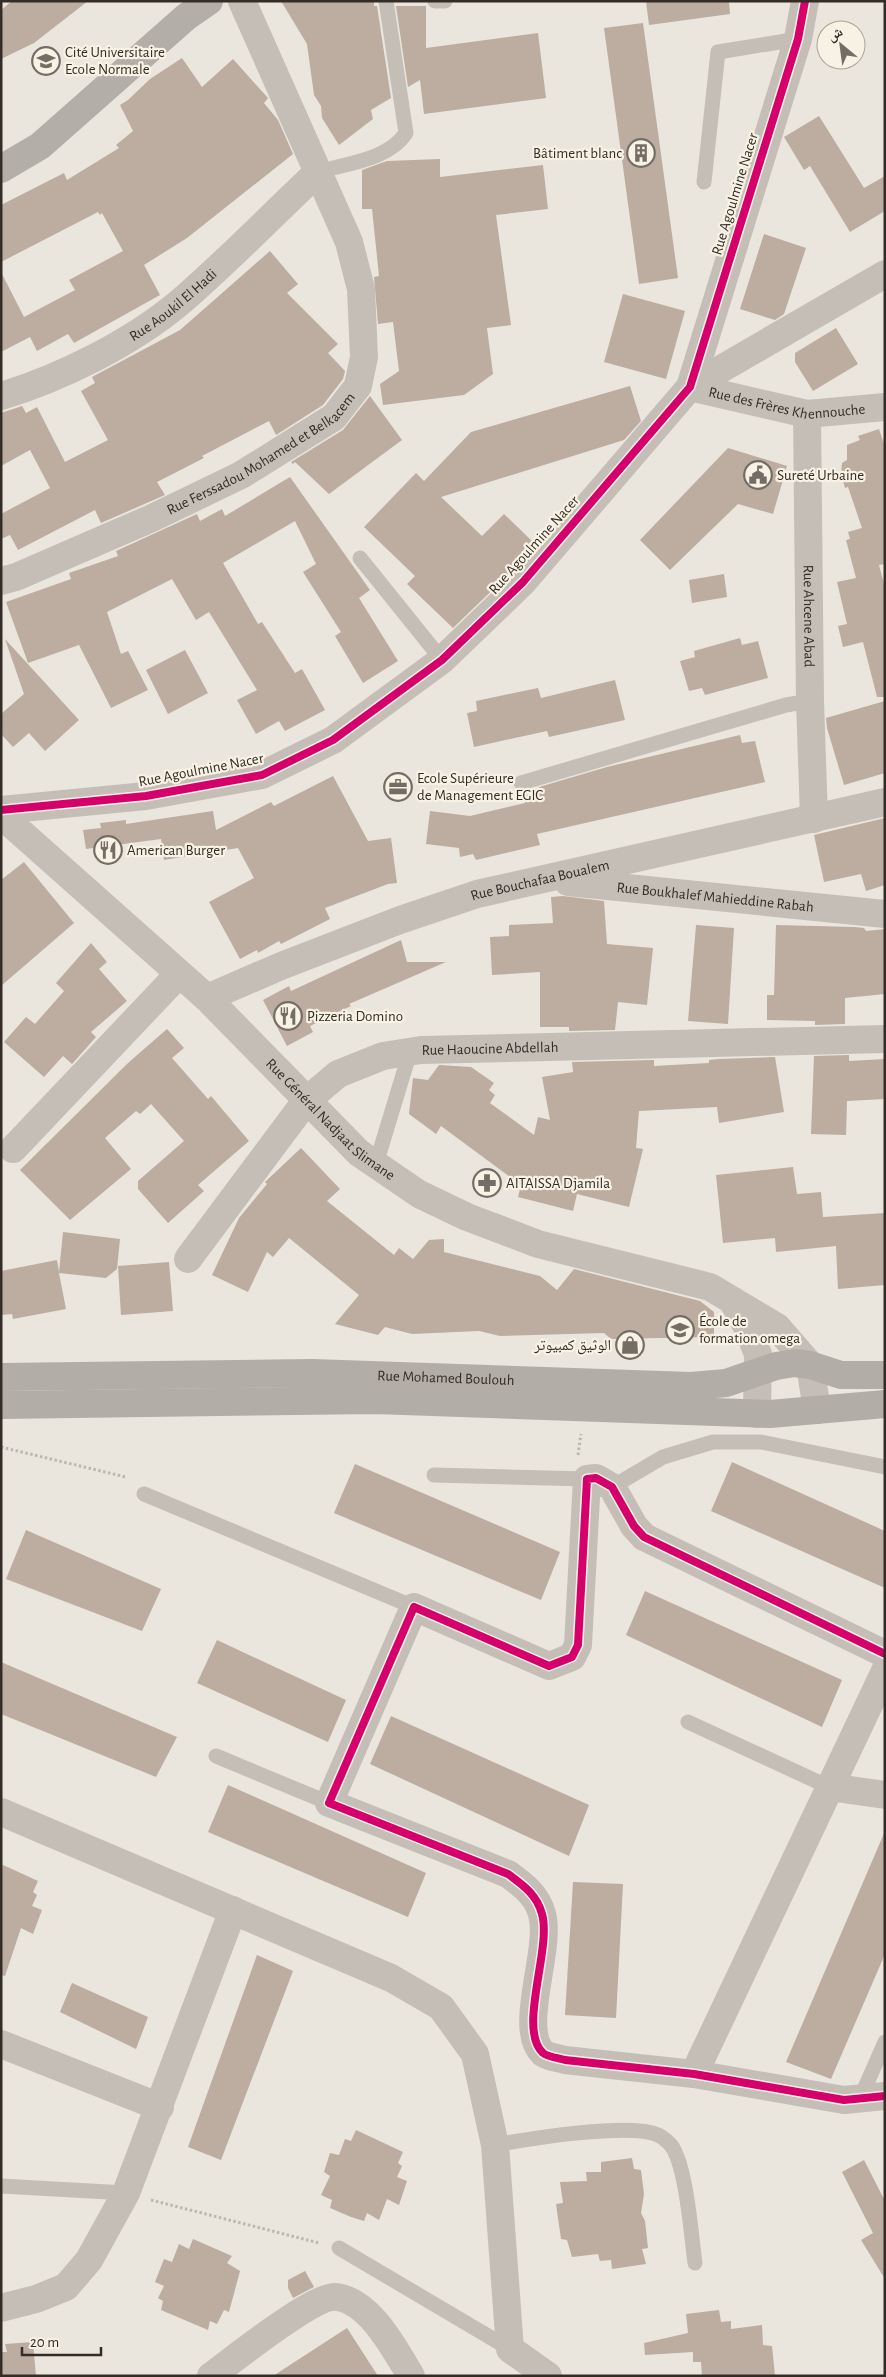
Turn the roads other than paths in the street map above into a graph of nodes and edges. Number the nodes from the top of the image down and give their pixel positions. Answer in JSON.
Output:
{"nodes":[{"id":1,"x":210,"y":1,"type":"edge"},
{"id":2,"x":242,"y":1,"type":"edge"},
{"id":3,"x":386,"y":1,"type":"edge"},
{"id":4,"x":435,"y":1,"type":"edge"},
{"id":5,"x":445,"y":1,"type":"edge"},
{"id":6,"x":805,"y":1,"type":"edge"},
{"id":7,"x":798,"y":39,"type":"junction"},
{"id":8,"x":1,"y":169,"type":"edge"},
{"id":9,"x":318,"y":172,"type":"junction"},
{"id":10,"x":704,"y":182,"type":"dead end"},
{"id":11,"x":885,"y":274,"type":"edge"},
{"id":12,"x":690,"y":387,"type":"junction"},
{"id":13,"x":1,"y":396,"type":"edge"},
{"id":14,"x":885,"y":407,"type":"edge"},
{"id":15,"x":807,"y":414,"type":"junction"},
{"id":16,"x":360,"y":558,"type":"dead end"},
{"id":17,"x":1,"y":581,"type":"edge"},
{"id":18,"x":442,"y":660,"type":"junction"},
{"id":19,"x":810,"y":701,"type":"junction"},
{"id":20,"x":521,"y":783,"type":"dead end"},
{"id":21,"x":885,"y":802,"type":"edge"},
{"id":22,"x":1,"y":810,"type":"edge"},
{"id":23,"x":1,"y":815,"type":"edge"},
{"id":24,"x":814,"y":819,"type":"junction"},
{"id":25,"x":544,"y":880,"type":"junction"},
{"id":26,"x":885,"y":914,"type":"edge"},
{"id":27,"x":179,"y":974,"type":"junction"},
{"id":28,"x":207,"y":998,"type":"junction"},
{"id":29,"x":885,"y":1039,"type":"edge"},
{"id":30,"x":410,"y":1052,"type":"junction"},
{"id":31,"x":306,"y":1101,"type":"junction"},
{"id":32,"x":13,"y":1149,"type":"dead end"},
{"id":33,"x":376,"y":1164,"type":"junction"},
{"id":34,"x":188,"y":1259,"type":"dead end"},
{"id":35,"x":732,"y":1300,"type":"junction"},
{"id":36,"x":810,"y":1365,"type":"junction"},
{"id":37,"x":758,"y":1373,"type":"junction"},
{"id":38,"x":885,"y":1375,"type":"edge"},
{"id":39,"x":1,"y":1377,"type":"edge"},
{"id":40,"x":885,"y":1404,"type":"edge"},
{"id":41,"x":1,"y":1405,"type":"edge"},
{"id":42,"x":817,"y":1410,"type":"junction"},
{"id":43,"x":757,"y":1414,"type":"junction"},
{"id":44,"x":885,"y":1467,"type":"edge"},
{"id":45,"x":434,"y":1475,"type":"dead end"},
{"id":46,"x":599,"y":1483,"type":"junction"},
{"id":47,"x":144,"y":1494,"type":"dead end"},
{"id":48,"x":414,"y":1606,"type":"junction"},
{"id":49,"x":885,"y":1654,"type":"edge"},
{"id":50,"x":885,"y":1671,"type":"edge"},
{"id":51,"x":688,"y":1722,"type":"dead end"},
{"id":52,"x":216,"y":1756,"type":"dead end"},
{"id":53,"x":829,"y":1787,"type":"junction"},
{"id":54,"x":885,"y":1795,"type":"edge"},
{"id":55,"x":329,"y":1803,"type":"junction"},
{"id":56,"x":1,"y":1812,"type":"edge"},
{"id":57,"x":233,"y":1910,"type":"junction"},
{"id":58,"x":885,"y":2042,"type":"edge"},
{"id":59,"x":1,"y":2044,"type":"edge"},
{"id":60,"x":694,"y":2074,"type":"junction"},
{"id":61,"x":872,"y":2098,"type":"edge"},
{"id":62,"x":160,"y":2107,"type":"junction"},
{"id":63,"x":494,"y":2145,"type":"junction"},
{"id":64,"x":1,"y":2186,"type":"edge"},
{"id":65,"x":126,"y":2193,"type":"junction"},
{"id":66,"x":339,"y":2248,"type":"road end"},
{"id":67,"x":695,"y":2263,"type":"dead end"},
{"id":68,"x":1,"y":2308,"type":"edge"},
{"id":69,"x":510,"y":2349,"type":"junction"},
{"id":70,"x":212,"y":2376,"type":"edge"},
{"id":71,"x":411,"y":2376,"type":"edge"},
{"id":72,"x":548,"y":2376,"type":"edge"}],
"edges":[{"from":1,"to":8,"type":"main road"},
{"from":2,"to":9,"type":"street","name":"Rue Ferssadou Mohamed et Belkacem"},
{"from":3,"to":9,"type":"lane"},
{"from":4,"to":5,"type":"lane"},
{"from":6,"to":7,"type":"street","name":"Rue Agoulmine Nacer"},
{"from":7,"to":10,"type":"lane"},
{"from":7,"to":12,"type":"street","name":"Rue Agoulmine Nacer"},
{"from":9,"to":13,"type":"street","name":"Rue Aoukil El Hadi"},
{"from":9,"to":17,"type":"street","name":"Rue Ferssadou Mohamed et Belkacem"},
{"from":11,"to":12,"type":"street"},
{"from":12,"to":15,"type":"street","name":"Rue des Frères Khennouche"},
{"from":12,"to":18,"type":"street","name":"Rue Agoulmine Nacer"},
{"from":14,"to":15,"type":"street","name":"Rue des Frères Khennouche"},
{"from":15,"to":19,"type":"street","name":"Rue Ahcene Abad"},
{"from":16,"to":18,"type":"lane"},
{"from":18,"to":22,"type":"street","name":"Rue Agoulmine Nacer"},
{"from":19,"to":20,"type":"lane"},
{"from":19,"to":24,"type":"street","name":"Rue Ahcene Abad"},
{"from":21,"to":24,"type":"street","name":"Rue Bouchafaa Boualem"},
{"from":23,"to":27,"type":"street","name":"Rue Général Nadjaat Slimane"},
{"from":24,"to":25,"type":"street","name":"Rue Bouchafaa Boualem"},
{"from":25,"to":26,"type":"street","name":"Rue Boukhalef Mahieddine Rabah"},
{"from":25,"to":28,"type":"street","name":"Rue Bouchafaa Boualem"},
{"from":27,"to":28,"type":"street","name":"Rue Général Nadjaat Slimane"},
{"from":27,"to":32,"type":"street"},
{"from":28,"to":31,"type":"street","name":"Rue Général Nadjaat Slimane"},
{"from":29,"to":30,"type":"street","name":"Rue Haoucine Abdellah"},
{"from":30,"to":31,"type":"street","name":"Rue Haoucine Abdellah"},
{"from":30,"to":33,"type":"lane"},
{"from":31,"to":33,"type":"street","name":"Rue Général Nadjaat Slimane"},
{"from":31,"to":34,"type":"street","name":"Rue Haoucine Abdellah"},
{"from":33,"to":35,"type":"street","name":"Rue Général Nadjaat Slimane"},
{"from":35,"to":36,"type":"street","name":"Rue Général Nadjaat Slimane"},
{"from":35,"to":37,"type":"street"},
{"from":36,"to":37,"type":"main road","name":"Rue Mohamed Boulouh"},
{"from":36,"to":38,"type":"main road","name":"Rue Mohamed Boulouh"},
{"from":36,"to":42,"type":"street"},
{"from":37,"to":39,"type":"main road","name":"Rue Mohamed Boulouh"},
{"from":37,"to":43,"type":"street"},
{"from":40,"to":42,"type":"main road"},
{"from":41,"to":43,"type":"main road"},
{"from":42,"to":43,"type":"main road"},
{"from":44,"to":46,"type":"lane"},
{"from":45,"to":46,"type":"lane"},
{"from":46,"to":48,"type":"street"},
{"from":46,"to":49,"type":"street"},
{"from":47,"to":48,"type":"lane"},
{"from":48,"to":55,"type":"street"},
{"from":50,"to":53,"type":"street"},
{"from":51,"to":53,"type":"lane"},
{"from":52,"to":55,"type":"lane"},
{"from":53,"to":54,"type":"street"},
{"from":53,"to":60,"type":"street"},
{"from":55,"to":60,"type":"street"},
{"from":56,"to":57,"type":"street"},
{"from":57,"to":62,"type":"street"},
{"from":57,"to":63,"type":"street"},
{"from":58,"to":61,"type":"lane"},
{"from":59,"to":62,"type":"street"},
{"from":60,"to":61,"type":"street"},
{"from":62,"to":65,"type":"street"},
{"from":63,"to":67,"type":"lane"},
{"from":63,"to":69,"type":"street"},
{"from":64,"to":65,"type":"lane"},
{"from":65,"to":68,"type":"street"},
{"from":66,"to":69,"type":"lane"},
{"from":69,"to":72,"type":"street"},
{"from":70,"to":71,"type":"street"}]}
